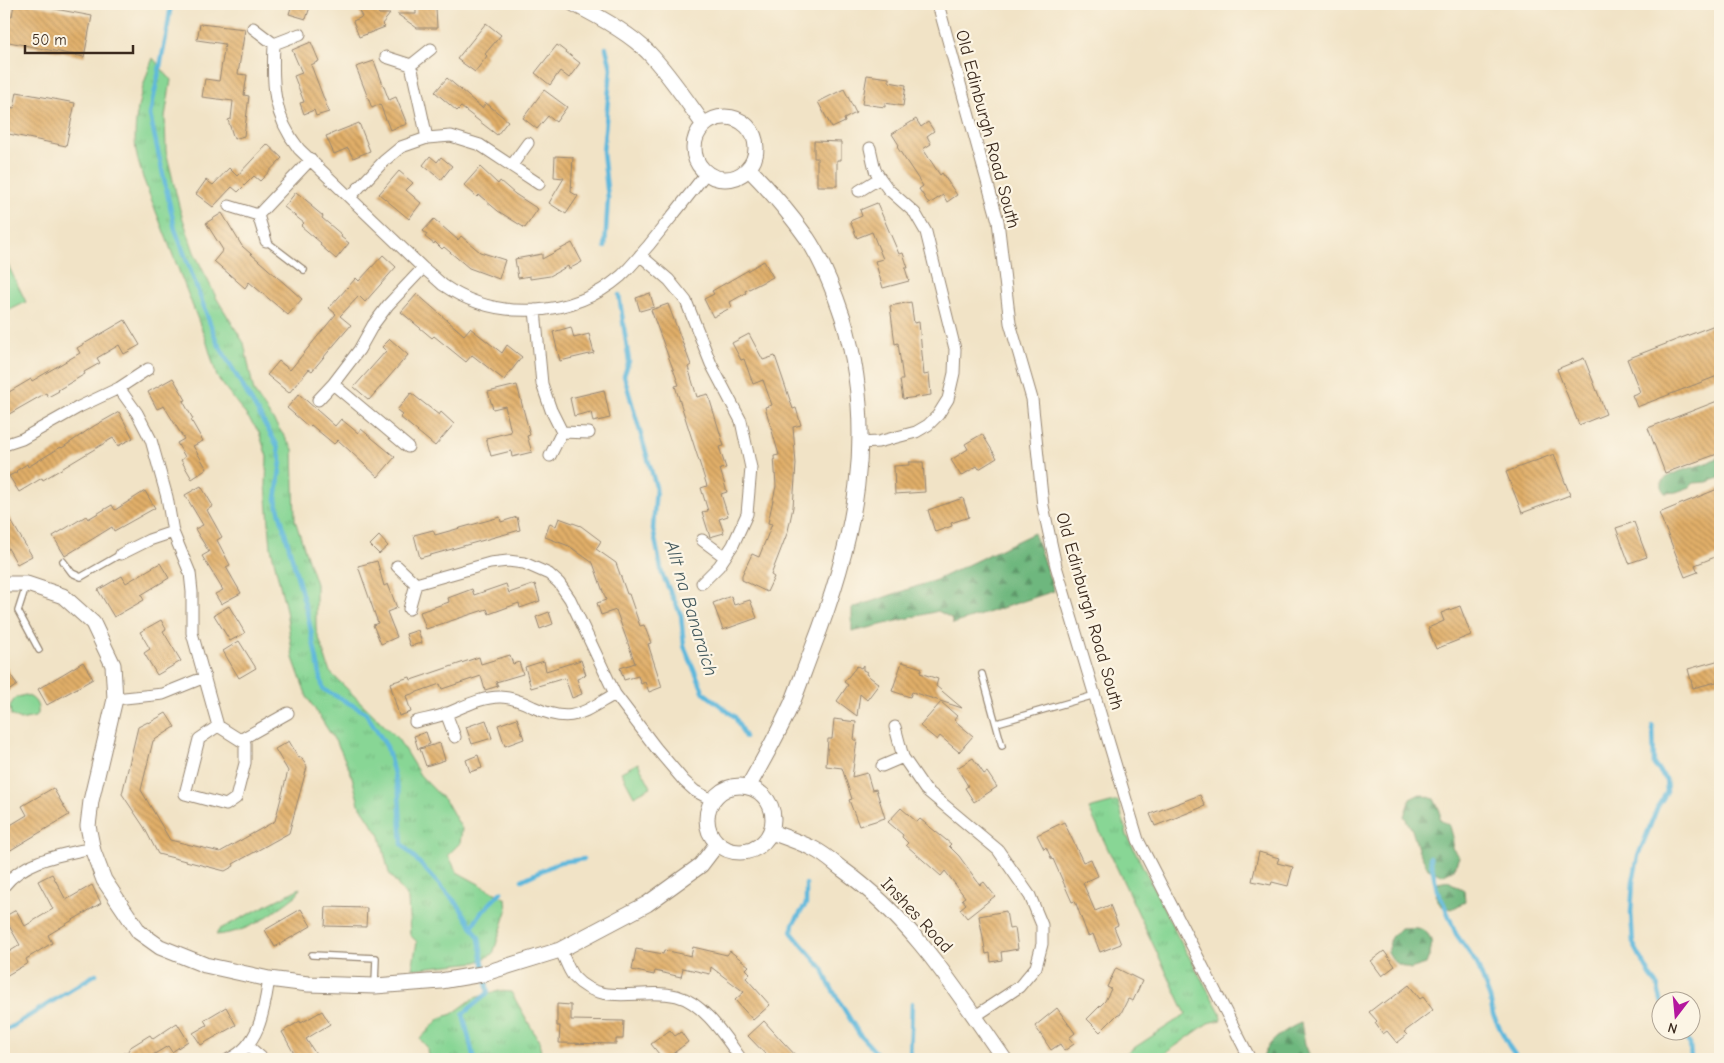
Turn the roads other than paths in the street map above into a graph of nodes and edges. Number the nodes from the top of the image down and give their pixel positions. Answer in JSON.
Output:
{"nodes":[{"id":1,"x":574,"y":4,"type":"edge"},
{"id":2,"x":938,"y":4,"type":"edge"},
{"id":3,"x":253,"y":28,"type":"dead end"},
{"id":4,"x":300,"y":34,"type":"dead end"},
{"id":5,"x":274,"y":44,"type":"junction"},
{"id":6,"x":431,"y":49,"type":"dead end"},
{"id":7,"x":386,"y":57,"type":"dead end"},
{"id":8,"x":411,"y":65,"type":"junction"},
{"id":9,"x":704,"y":125,"type":"junction"},
{"id":10,"x":428,"y":138,"type":"junction"},
{"id":11,"x":528,"y":142,"type":"dead end"},
{"id":12,"x":870,"y":148,"type":"dead end"},
{"id":13,"x":311,"y":159,"type":"junction"},
{"id":14,"x":512,"y":165,"type":"junction"},
{"id":15,"x":749,"y":169,"type":"junction"},
{"id":16,"x":706,"y":173,"type":"junction"},
{"id":17,"x":880,"y":178,"type":"junction"},
{"id":18,"x":539,"y":184,"type":"dead end"},
{"id":19,"x":859,"y":191,"type":"dead end"},
{"id":20,"x":350,"y":197,"type":"junction"},
{"id":21,"x":229,"y":206,"type":"dead end"},
{"id":22,"x":258,"y":215,"type":"junction"},
{"id":23,"x":266,"y":241,"type":"joint"},
{"id":24,"x":640,"y":255,"type":"junction"},
{"id":25,"x":423,"y":268,"type":"junction"},
{"id":26,"x":304,"y":270,"type":"dead end"},
{"id":27,"x":535,"y":310,"type":"junction"},
{"id":28,"x":148,"y":369,"type":"dead end"},
{"id":29,"x":333,"y":384,"type":"junction"},
{"id":30,"x":119,"y":388,"type":"junction"},
{"id":31,"x":318,"y":400,"type":"dead end"},
{"id":32,"x":562,"y":432,"type":"junction"},
{"id":33,"x":589,"y":433,"type":"dead end"},
{"id":34,"x":860,"y":443,"type":"junction"},
{"id":35,"x":4,"y":445,"type":"edge"},
{"id":36,"x":408,"y":447,"type":"dead end"},
{"id":37,"x":550,"y":456,"type":"dead end"},
{"id":38,"x":173,"y":532,"type":"junction"},
{"id":39,"x":702,"y":540,"type":"dead end"},
{"id":40,"x":121,"y":554,"type":"joint"},
{"id":41,"x":725,"y":557,"type":"junction"},
{"id":42,"x":63,"y":561,"type":"dead end"},
{"id":43,"x":397,"y":566,"type":"dead end"},
{"id":44,"x":702,"y":583,"type":"dead end"},
{"id":45,"x":4,"y":584,"type":"edge"},
{"id":46,"x":27,"y":584,"type":"junction"},
{"id":47,"x":416,"y":584,"type":"junction"},
{"id":48,"x":409,"y":609,"type":"dead end"},
{"id":49,"x":39,"y":650,"type":"dead end"},
{"id":50,"x":982,"y":674,"type":"dead end"},
{"id":51,"x":205,"y":677,"type":"junction"},
{"id":52,"x":615,"y":694,"type":"junction"},
{"id":53,"x":1095,"y":694,"type":"junction"},
{"id":54,"x":115,"y":699,"type":"junction"},
{"id":55,"x":288,"y":713,"type":"dead end"},
{"id":56,"x":446,"y":713,"type":"junction"},
{"id":57,"x":415,"y":722,"type":"dead end"},
{"id":58,"x":997,"y":723,"type":"junction"},
{"id":59,"x":218,"y":726,"type":"junction"},
{"id":60,"x":895,"y":727,"type":"dead end"},
{"id":61,"x":456,"y":737,"type":"dead end"},
{"id":62,"x":240,"y":740,"type":"junction"},
{"id":63,"x":1002,"y":746,"type":"dead end"},
{"id":64,"x":903,"y":757,"type":"junction"},
{"id":65,"x":882,"y":766,"type":"dead end"},
{"id":66,"x":748,"y":787,"type":"junction"},
{"id":67,"x":712,"y":800,"type":"junction"},
{"id":68,"x":771,"y":832,"type":"junction"},
{"id":69,"x":717,"y":844,"type":"junction"},
{"id":70,"x":92,"y":848,"type":"junction"},
{"id":71,"x":4,"y":886,"type":"edge"},
{"id":72,"x":560,"y":950,"type":"junction"},
{"id":73,"x":312,"y":955,"type":"dead end"},
{"id":74,"x":269,"y":979,"type":"junction"},
{"id":75,"x":375,"y":986,"type":"junction"},
{"id":76,"x":974,"y":1017,"type":"junction"},
{"id":77,"x":248,"y":1046,"type":"junction"},
{"id":78,"x":229,"y":1059,"type":"edge"},
{"id":79,"x":263,"y":1059,"type":"edge"},
{"id":80,"x":741,"y":1059,"type":"edge"},
{"id":81,"x":1004,"y":1059,"type":"edge"},
{"id":82,"x":1250,"y":1059,"type":"edge"}],
"edges":[{"from":1,"to":9,"type":"street"},
{"from":2,"to":53,"type":"street","name":"Old Edinburgh Road South"},
{"from":3,"to":5,"type":"street"},
{"from":4,"to":5,"type":"street"},
{"from":5,"to":13,"type":"street"},
{"from":6,"to":8,"type":"street"},
{"from":7,"to":8,"type":"street"},
{"from":8,"to":10,"type":"street"},
{"from":9,"to":15,"type":"street"},
{"from":9,"to":16,"type":"street"},
{"from":10,"to":14,"type":"street"},
{"from":10,"to":20,"type":"street"},
{"from":11,"to":14,"type":"street"},
{"from":12,"to":17,"type":"street"},
{"from":13,"to":20,"type":"street"},
{"from":13,"to":22,"type":"street"},
{"from":14,"to":18,"type":"street"},
{"from":15,"to":16,"type":"street"},
{"from":15,"to":34,"type":"street"},
{"from":16,"to":24,"type":"street"},
{"from":17,"to":19,"type":"street"},
{"from":17,"to":34,"type":"street"},
{"from":20,"to":25,"type":"street"},
{"from":21,"to":22,"type":"street"},
{"from":22,"to":23,"type":"street"},
{"from":23,"to":26,"type":"lane"},
{"from":24,"to":27,"type":"street"},
{"from":24,"to":41,"type":"street"},
{"from":25,"to":27,"type":"street"},
{"from":25,"to":29,"type":"street"},
{"from":27,"to":32,"type":"street"},
{"from":28,"to":30,"type":"street"},
{"from":29,"to":31,"type":"street"},
{"from":29,"to":36,"type":"street"},
{"from":30,"to":35,"type":"street"},
{"from":30,"to":38,"type":"street"},
{"from":32,"to":33,"type":"street"},
{"from":32,"to":37,"type":"street"},
{"from":34,"to":66,"type":"street"},
{"from":38,"to":40,"type":"street"},
{"from":38,"to":51,"type":"street"},
{"from":39,"to":41,"type":"street"},
{"from":40,"to":42,"type":"lane"},
{"from":41,"to":44,"type":"street"},
{"from":43,"to":47,"type":"street"},
{"from":45,"to":46,"type":"street"},
{"from":46,"to":49,"type":"lane"},
{"from":46,"to":54,"type":"street"},
{"from":47,"to":48,"type":"street"},
{"from":47,"to":52,"type":"street"},
{"from":50,"to":58,"type":"lane"},
{"from":51,"to":54,"type":"street"},
{"from":51,"to":59,"type":"street"},
{"from":52,"to":56,"type":"street"},
{"from":52,"to":67,"type":"street"},
{"from":53,"to":58,"type":"lane"},
{"from":53,"to":82,"type":"street","name":"Old Edinburgh Road South"},
{"from":54,"to":70,"type":"street"},
{"from":55,"to":62,"type":"street"},
{"from":56,"to":57,"type":"street"},
{"from":56,"to":61,"type":"street"},
{"from":58,"to":63,"type":"lane"},
{"from":59,"to":62,"type":"street"},
{"from":59,"to":62,"type":"street"},
{"from":60,"to":64,"type":"street"},
{"from":64,"to":65,"type":"street"},
{"from":64,"to":76,"type":"street"},
{"from":66,"to":67,"type":"street"},
{"from":66,"to":68,"type":"street"},
{"from":67,"to":69,"type":"street"},
{"from":68,"to":69,"type":"street"},
{"from":68,"to":76,"type":"street","name":"Inshes Road"},
{"from":69,"to":72,"type":"street"},
{"from":70,"to":71,"type":"street"},
{"from":70,"to":74,"type":"street"},
{"from":72,"to":75,"type":"street"},
{"from":72,"to":80,"type":"street"},
{"from":73,"to":75,"type":"lane"},
{"from":74,"to":75,"type":"street"},
{"from":74,"to":77,"type":"street"},
{"from":76,"to":81,"type":"street","name":"Inshes Road"},
{"from":77,"to":78,"type":"street"},
{"from":77,"to":79,"type":"street"}]}
